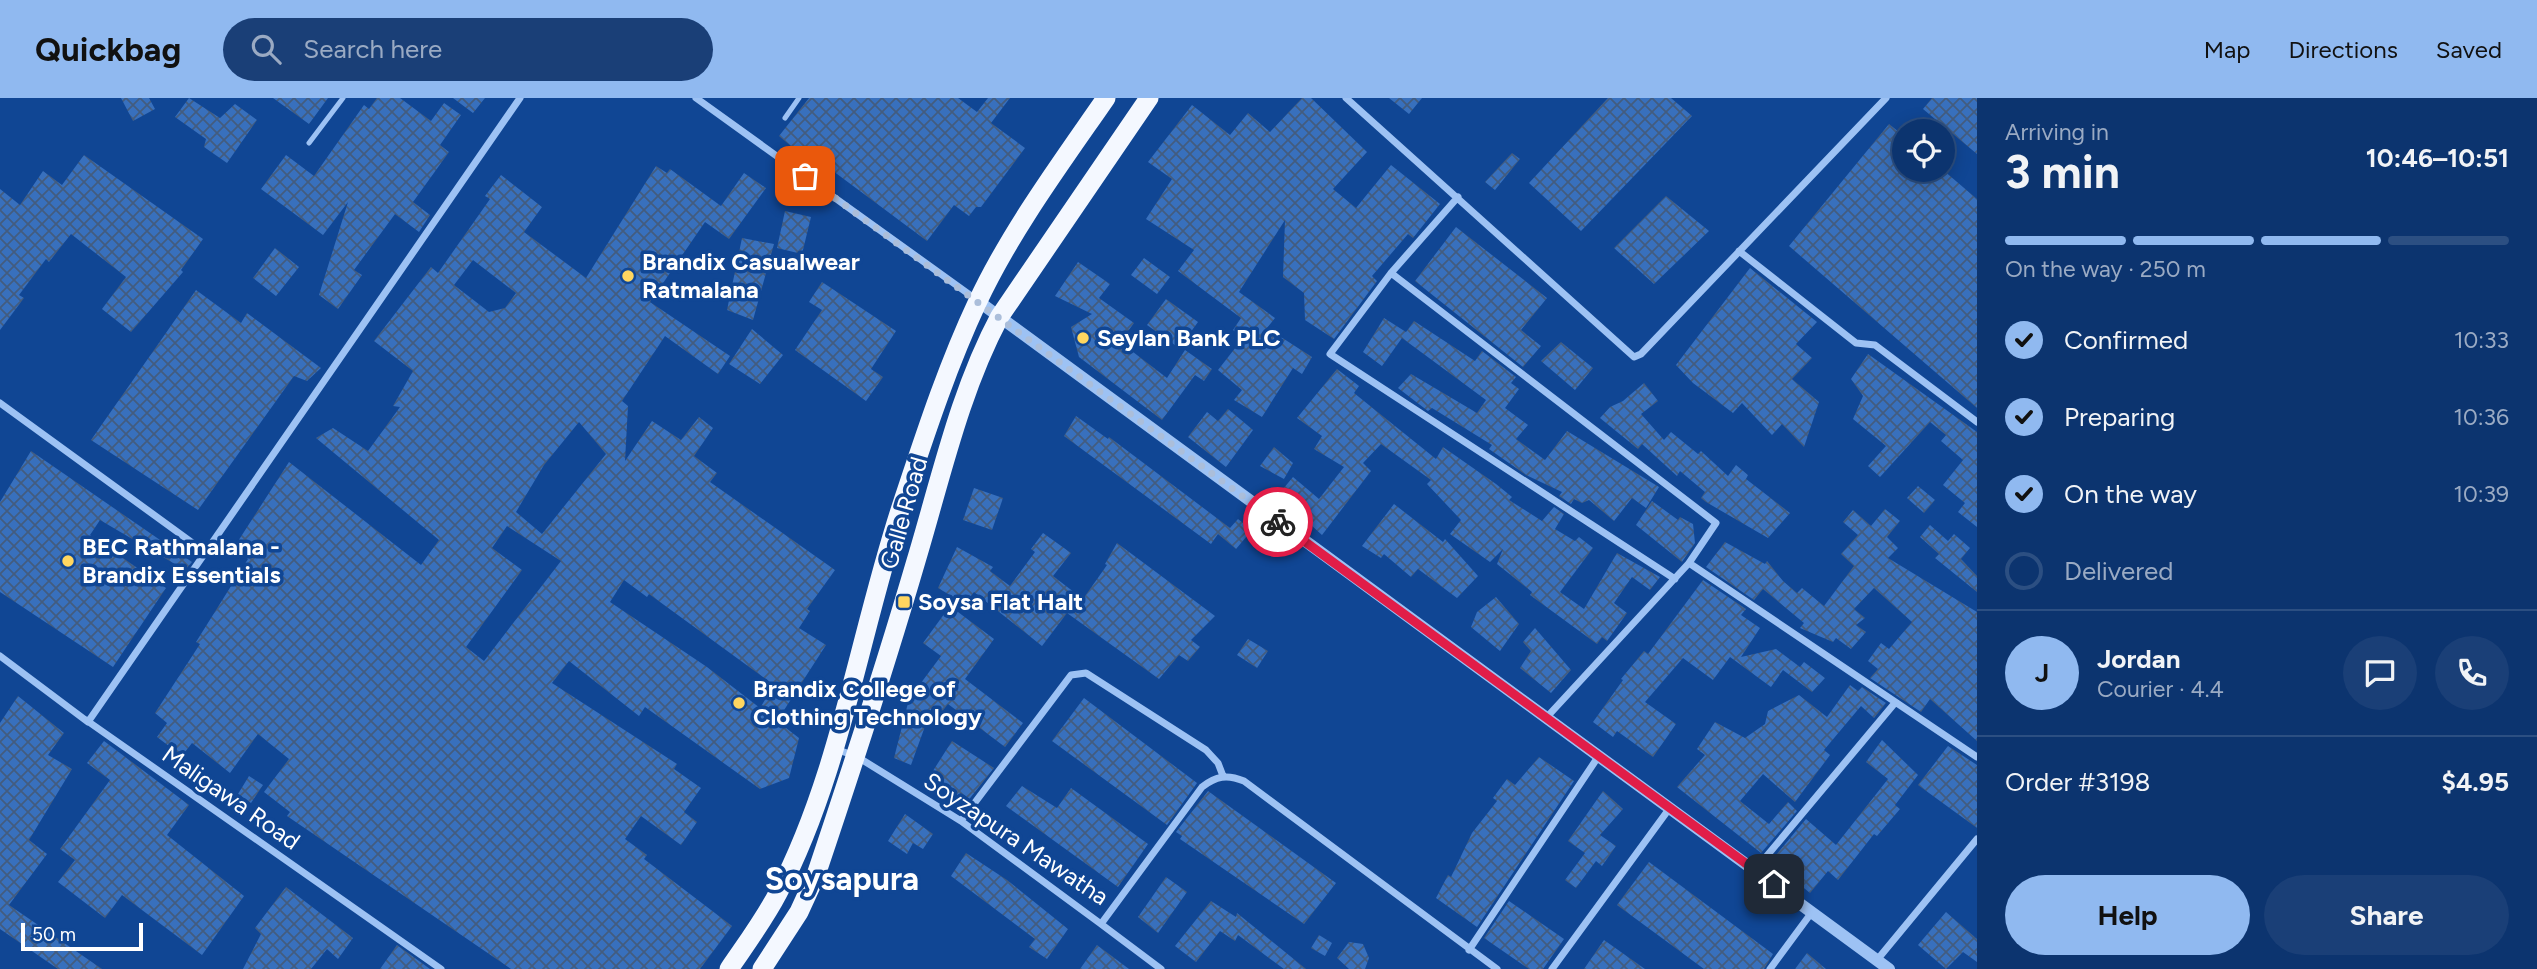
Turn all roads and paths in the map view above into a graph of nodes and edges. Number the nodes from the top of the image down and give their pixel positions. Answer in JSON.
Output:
{"nodes":[{"id":1,"x":343,"y":98,"type":"edge"},
{"id":2,"x":520,"y":98,"type":"edge"},
{"id":3,"x":696,"y":98,"type":"edge"},
{"id":4,"x":799,"y":98,"type":"edge"},
{"id":5,"x":1106,"y":98,"type":"edge"},
{"id":6,"x":1149,"y":98,"type":"edge"},
{"id":7,"x":1346,"y":98,"type":"edge"},
{"id":8,"x":1886,"y":98,"type":"edge"},
{"id":9,"x":785,"y":118,"type":"dead end"},
{"id":10,"x":309,"y":144,"type":"dead end"},
{"id":11,"x":1458,"y":197,"type":"junction"},
{"id":12,"x":1739,"y":251,"type":"junction"},
{"id":13,"x":1391,"y":273,"type":"junction"},
{"id":14,"x":978,"y":301,"type":"junction"},
{"id":15,"x":1000,"y":316,"type":"junction"},
{"id":16,"x":0,"y":403,"type":"edge"},
{"id":17,"x":1977,"y":422,"type":"edge"},
{"id":18,"x":205,"y":552,"type":"junction"},
{"id":19,"x":1689,"y":563,"type":"junction"},
{"id":20,"x":1675,"y":579,"type":"junction"},
{"id":21,"x":0,"y":657,"type":"edge"},
{"id":22,"x":1894,"y":704,"type":"junction"},
{"id":23,"x":1545,"y":719,"type":"junction"},
{"id":24,"x":88,"y":722,"type":"junction"},
{"id":25,"x":834,"y":749,"type":"junction"},
{"id":26,"x":856,"y":756,"type":"junction"},
{"id":27,"x":1598,"y":757,"type":"junction"},
{"id":28,"x":1977,"y":757,"type":"edge"},
{"id":29,"x":1223,"y":776,"type":"junction"},
{"id":30,"x":1669,"y":809,"type":"junction"},
{"id":31,"x":961,"y":821,"type":"junction"},
{"id":32,"x":1977,"y":839,"type":"edge"},
{"id":33,"x":1755,"y":870,"type":"junction"},
{"id":34,"x":1812,"y":912,"type":"junction"},
{"id":35,"x":1101,"y":924,"type":"junction"},
{"id":36,"x":1469,"y":950,"type":"junction"},
{"id":37,"x":1485,"y":960,"type":"junction"},
{"id":38,"x":1877,"y":960,"type":"junction"},
{"id":39,"x":441,"y":969,"type":"edge"},
{"id":40,"x":729,"y":969,"type":"edge"},
{"id":41,"x":762,"y":969,"type":"edge"},
{"id":42,"x":1161,"y":969,"type":"edge"},
{"id":43,"x":1479,"y":969,"type":"edge"},
{"id":44,"x":1497,"y":969,"type":"edge"},
{"id":45,"x":1552,"y":969,"type":"edge"},
{"id":46,"x":1770,"y":969,"type":"edge"},
{"id":47,"x":1889,"y":969,"type":"edge"}],
"edges":[{"from":1,"to":10,"type":"lane"},
{"from":2,"to":18,"type":"street"},
{"from":3,"to":14,"type":"street"},
{"from":4,"to":9,"type":"lane"},
{"from":5,"to":14,"type":"highway","name":"Galle Road"},
{"from":6,"to":15,"type":"highway","name":"Galle Road"},
{"from":7,"to":11,"type":"street"},
{"from":8,"to":12,"type":"street"},
{"from":11,"to":12,"type":"street"},
{"from":11,"to":13,"type":"street"},
{"from":12,"to":17,"type":"street"},
{"from":13,"to":19,"type":"street"},
{"from":13,"to":20,"type":"street"},
{"from":14,"to":15,"type":"street"},
{"from":14,"to":25,"type":"highway","name":"Galle Road"},
{"from":15,"to":23,"type":"street"},
{"from":15,"to":26,"type":"highway","name":"Galle Road"},
{"from":16,"to":18,"type":"street"},
{"from":18,"to":24,"type":"street"},
{"from":19,"to":20,"type":"street"},
{"from":19,"to":22,"type":"street"},
{"from":20,"to":23,"type":"street"},
{"from":21,"to":24,"type":"street","name":"Maligawa Road"},
{"from":22,"to":28,"type":"street"},
{"from":22,"to":33,"type":"street"},
{"from":23,"to":27,"type":"street"},
{"from":24,"to":39,"type":"street","name":"Maligawa Road"},
{"from":25,"to":26,"type":"street","name":"Soyzapura Mawatha"},
{"from":25,"to":40,"type":"highway","name":"Galle Road"},
{"from":26,"to":31,"type":"street","name":"Soyzapura Mawatha"},
{"from":26,"to":41,"type":"highway","name":"Galle Road"},
{"from":27,"to":30,"type":"street"},
{"from":27,"to":36,"type":"street"},
{"from":29,"to":31,"type":"street"},
{"from":29,"to":35,"type":"street","name":"Soyzapura Mawatha"},
{"from":29,"to":36,"type":"street"},
{"from":30,"to":33,"type":"street"},
{"from":30,"to":45,"type":"street"},
{"from":31,"to":35,"type":"street","name":"Soyzapura Mawatha"},
{"from":32,"to":38,"type":"street"},
{"from":33,"to":34,"type":"street"},
{"from":34,"to":38,"type":"street"},
{"from":34,"to":46,"type":"street"},
{"from":35,"to":42,"type":"street"},
{"from":36,"to":37,"type":"street"},
{"from":37,"to":43,"type":"street"},
{"from":37,"to":44,"type":"street"},
{"from":38,"to":47,"type":"street"}]}
